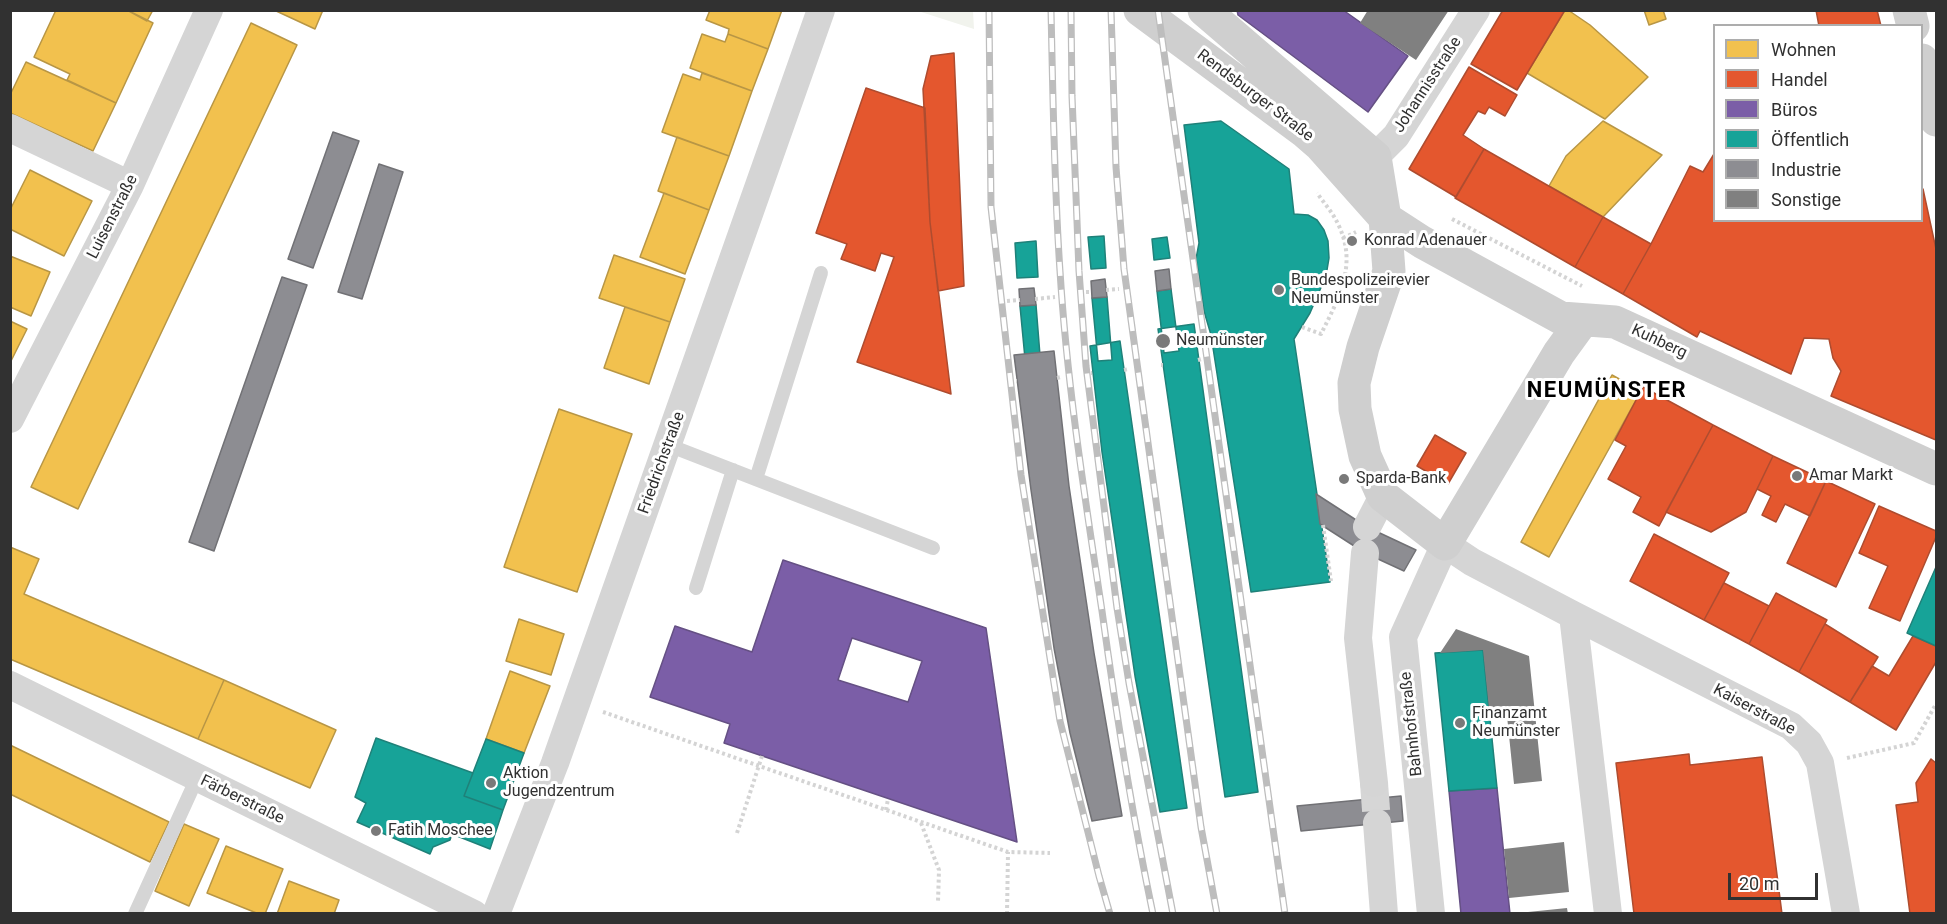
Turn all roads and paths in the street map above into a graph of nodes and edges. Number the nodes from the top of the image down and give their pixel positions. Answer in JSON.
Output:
{"nodes":[{"id":1,"x":209,"y":10,"type":"edge"},
{"id":2,"x":821,"y":10,"type":"edge"},
{"id":3,"x":1140,"y":10,"type":"edge"},
{"id":4,"x":1204,"y":10,"type":"edge"},
{"id":5,"x":1476,"y":10,"type":"edge"},
{"id":6,"x":1923,"y":64,"type":"edge"},
{"id":7,"x":1936,"y":120,"type":"edge"},
{"id":8,"x":10,"y":128,"type":"edge"},
{"id":9,"x":1375,"y":157,"type":"junction"},
{"id":10,"x":130,"y":185,"type":"junction"},
{"id":11,"x":1386,"y":218,"type":"junction"},
{"id":12,"x":821,"y":273,"type":"dead end"},
{"id":13,"x":1119,"y":289,"type":"dead end"},
{"id":14,"x":1106,"y":290,"type":"dead end"},
{"id":15,"x":1092,"y":291,"type":"dead end"},
{"id":16,"x":1086,"y":292,"type":"dead end"},
{"id":17,"x":1055,"y":297,"type":"dead end"},
{"id":18,"x":1035,"y":299,"type":"dead end"},
{"id":19,"x":1020,"y":300,"type":"dead end"},
{"id":20,"x":1007,"y":301,"type":"dead end"},
{"id":21,"x":1583,"y":320,"type":"junction"},
{"id":22,"x":10,"y":419,"type":"edge"},
{"id":23,"x":668,"y":445,"type":"junction"},
{"id":24,"x":1936,"y":469,"type":"edge"},
{"id":25,"x":733,"y":470,"type":"junction"},
{"id":26,"x":756,"y":479,"type":"junction"},
{"id":27,"x":1383,"y":496,"type":"junction"},
{"id":28,"x":1445,"y":544,"type":"junction"},
{"id":29,"x":933,"y":548,"type":"dead end"},
{"id":30,"x":696,"y":588,"type":"dead end"},
{"id":31,"x":1573,"y":615,"type":"junction"},
{"id":32,"x":10,"y":685,"type":"edge"},
{"id":33,"x":576,"y":702,"type":"junction"},
{"id":34,"x":1936,"y":704,"type":"edge"},
{"id":35,"x":762,"y":756,"type":"dead end"},
{"id":36,"x":1820,"y":763,"type":"junction"},
{"id":37,"x":759,"y":766,"type":"junction"},
{"id":38,"x":197,"y":778,"type":"junction"},
{"id":39,"x":1374,"y":783,"type":"tunnel mouth"},
{"id":40,"x":888,"y":799,"type":"dead end"},
{"id":41,"x":885,"y":810,"type":"junction"},
{"id":42,"x":920,"y":822,"type":"junction"},
{"id":43,"x":1377,"y":823,"type":"tunnel mouth"},
{"id":44,"x":737,"y":833,"type":"dead end"},
{"id":45,"x":1008,"y":852,"type":"junction"},
{"id":46,"x":1050,"y":853,"type":"dead end"},
{"id":47,"x":938,"y":902,"type":"dead end"},
{"id":48,"x":135,"y":914,"type":"edge"},
{"id":49,"x":474,"y":914,"type":"edge"},
{"id":50,"x":496,"y":914,"type":"edge"},
{"id":51,"x":1007,"y":914,"type":"edge"},
{"id":52,"x":1384,"y":914,"type":"edge"},
{"id":53,"x":1431,"y":914,"type":"edge"},
{"id":54,"x":1608,"y":914,"type":"edge"},
{"id":55,"x":1846,"y":914,"type":"edge"}],
"edges":[{"from":1,"to":10,"type":"street","name":"Luisenstraße"},
{"from":2,"to":23,"type":"street","name":"Friedrichstraße"},
{"from":3,"to":11,"type":"street","name":"Rendsburger Straße"},
{"from":4,"to":9,"type":"street","name":"Rendsburger Straße"},
{"from":5,"to":9,"type":"street","name":"Johannisstraße"},
{"from":6,"to":7,"type":"street"},
{"from":8,"to":10,"type":"street"},
{"from":9,"to":11,"type":"street"},
{"from":10,"to":22,"type":"street","name":"Luisenstraße"},
{"from":11,"to":21,"type":"street","name":"Kuhberg"},
{"from":11,"to":27,"type":"street"},
{"from":12,"to":26,"type":"lane"},
{"from":13,"to":14,"type":"path"},
{"from":15,"to":16,"type":"path"},
{"from":17,"to":18,"type":"path"},
{"from":19,"to":20,"type":"path"},
{"from":21,"to":24,"type":"street","name":"Kuhberg"},
{"from":21,"to":28,"type":"street"},
{"from":23,"to":25,"type":"lane"},
{"from":23,"to":33,"type":"street","name":"Friedrichstraße"},
{"from":25,"to":26,"type":"lane"},
{"from":25,"to":30,"type":"lane"},
{"from":26,"to":29,"type":"lane"},
{"from":27,"to":28,"type":"street","name":"Kaiserstraße"},
{"from":27,"to":39,"type":"street"},
{"from":28,"to":31,"type":"street","name":"Kaiserstraße"},
{"from":28,"to":53,"type":"street","name":"Bahnhofstraße"},
{"from":31,"to":36,"type":"street","name":"Kaiserstraße"},
{"from":31,"to":54,"type":"street"},
{"from":32,"to":38,"type":"street","name":"Färberstraße"},
{"from":33,"to":37,"type":"path"},
{"from":33,"to":50,"type":"street","name":"Friedrichstraße"},
{"from":34,"to":36,"type":"path"},
{"from":35,"to":37,"type":"path"},
{"from":36,"to":55,"type":"street","name":"Kaiserstraße"},
{"from":37,"to":41,"type":"path"},
{"from":37,"to":44,"type":"path"},
{"from":38,"to":48,"type":"lane"},
{"from":38,"to":49,"type":"street","name":"Färberstraße"},
{"from":40,"to":41,"type":"path"},
{"from":41,"to":42,"type":"path"},
{"from":42,"to":45,"type":"path"},
{"from":42,"to":47,"type":"path"},
{"from":43,"to":52,"type":"street"},
{"from":45,"to":46,"type":"path"},
{"from":45,"to":51,"type":"path"}]}
